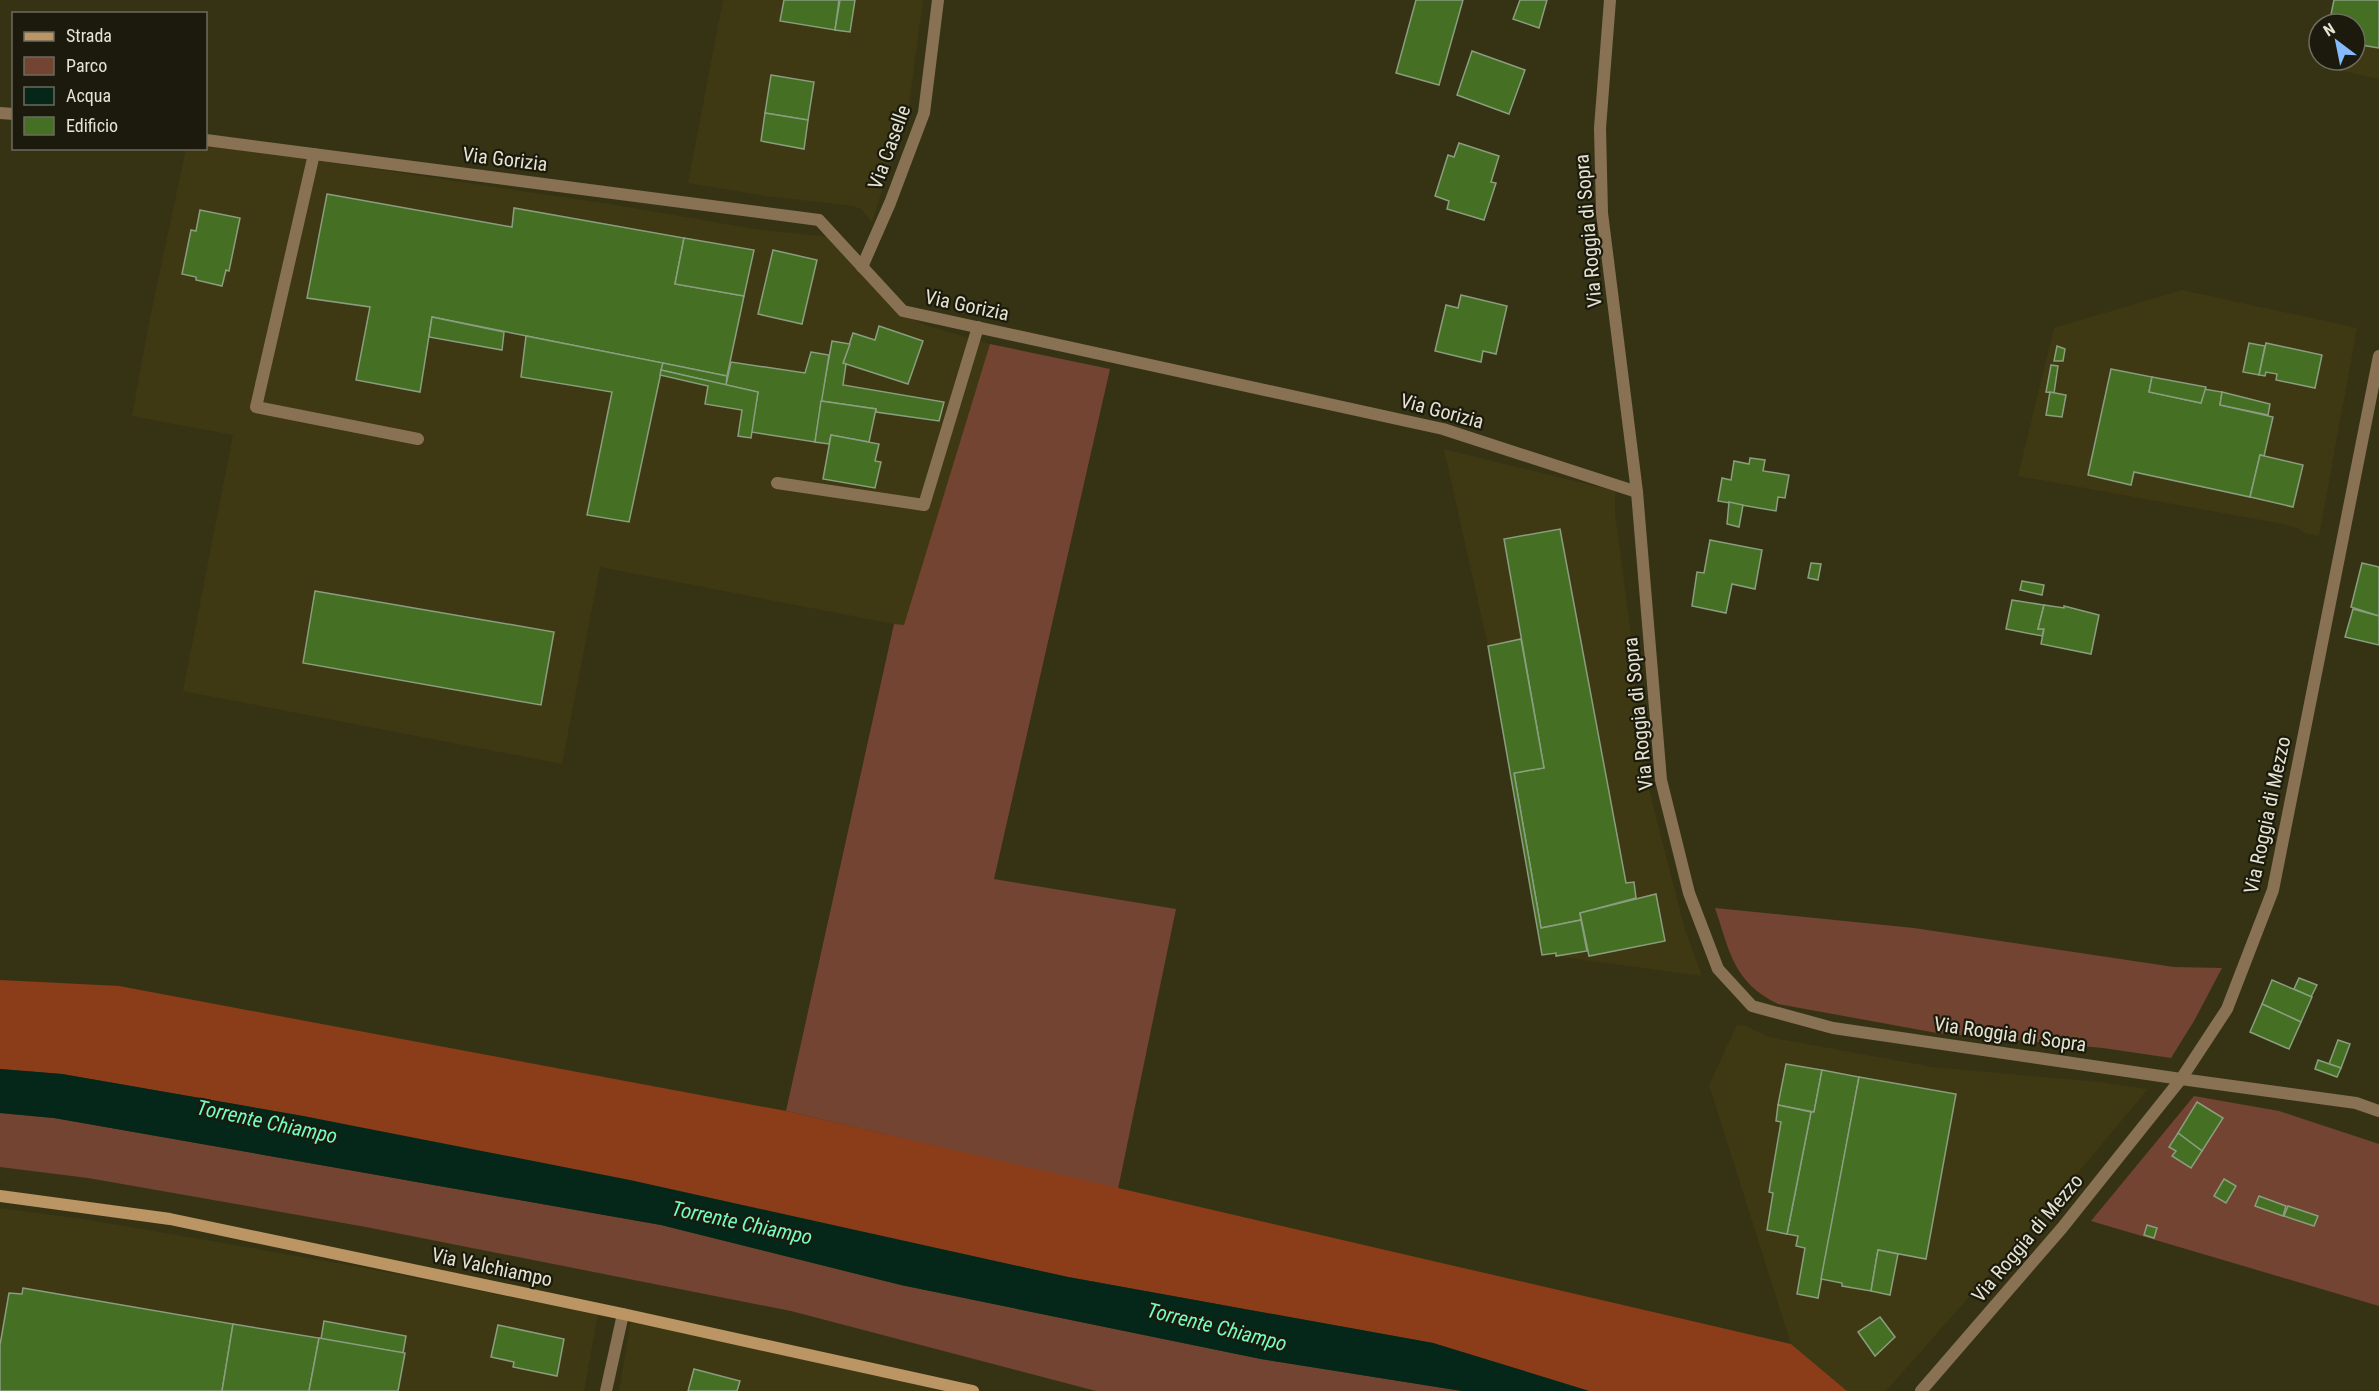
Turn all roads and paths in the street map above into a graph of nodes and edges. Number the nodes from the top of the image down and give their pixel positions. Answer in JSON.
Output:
{"nodes":[{"id":1,"x":938,"y":0,"type":"edge"},
{"id":2,"x":1610,"y":0,"type":"edge"},
{"id":3,"x":207,"y":140,"type":"edge"},
{"id":4,"x":314,"y":154,"type":"junction"},
{"id":5,"x":862,"y":267,"type":"junction"},
{"id":6,"x":978,"y":327,"type":"junction"},
{"id":7,"x":2379,"y":356,"type":"edge"},
{"id":8,"x":418,"y":439,"type":"dead end"},
{"id":9,"x":777,"y":483,"type":"dead end"},
{"id":10,"x":1637,"y":492,"type":"junction"},
{"id":11,"x":2181,"y":1079,"type":"junction"},
{"id":12,"x":2379,"y":1111,"type":"edge"},
{"id":13,"x":0,"y":1196,"type":"edge"},
{"id":14,"x":623,"y":1314,"type":"junction"},
{"id":15,"x":606,"y":1391,"type":"edge"},
{"id":16,"x":973,"y":1391,"type":"edge"},
{"id":17,"x":1921,"y":1391,"type":"edge"}],
"edges":[{"from":1,"to":5,"type":"street","name":"Via Caselle"},
{"from":2,"to":10,"type":"street","name":"Via Roggia di Sopra"},
{"from":3,"to":4,"type":"street","name":"Via Gorizia"},
{"from":4,"to":5,"type":"street","name":"Via Gorizia"},
{"from":4,"to":8,"type":"street"},
{"from":5,"to":6,"type":"street","name":"Via Gorizia"},
{"from":6,"to":9,"type":"street"},
{"from":6,"to":10,"type":"street","name":"Via Gorizia"},
{"from":7,"to":11,"type":"street","name":"Via Roggia di Mezzo"},
{"from":10,"to":11,"type":"street","name":"Via Roggia di Sopra"},
{"from":11,"to":12,"type":"street","name":"Via Roggia di Sopra"},
{"from":11,"to":17,"type":"street","name":"Via Roggia di Mezzo"},
{"from":13,"to":14,"type":"main road","name":"Via Valchiampo"},
{"from":14,"to":15,"type":"street"},
{"from":14,"to":16,"type":"main road","name":"Via Valchiampo"}]}
